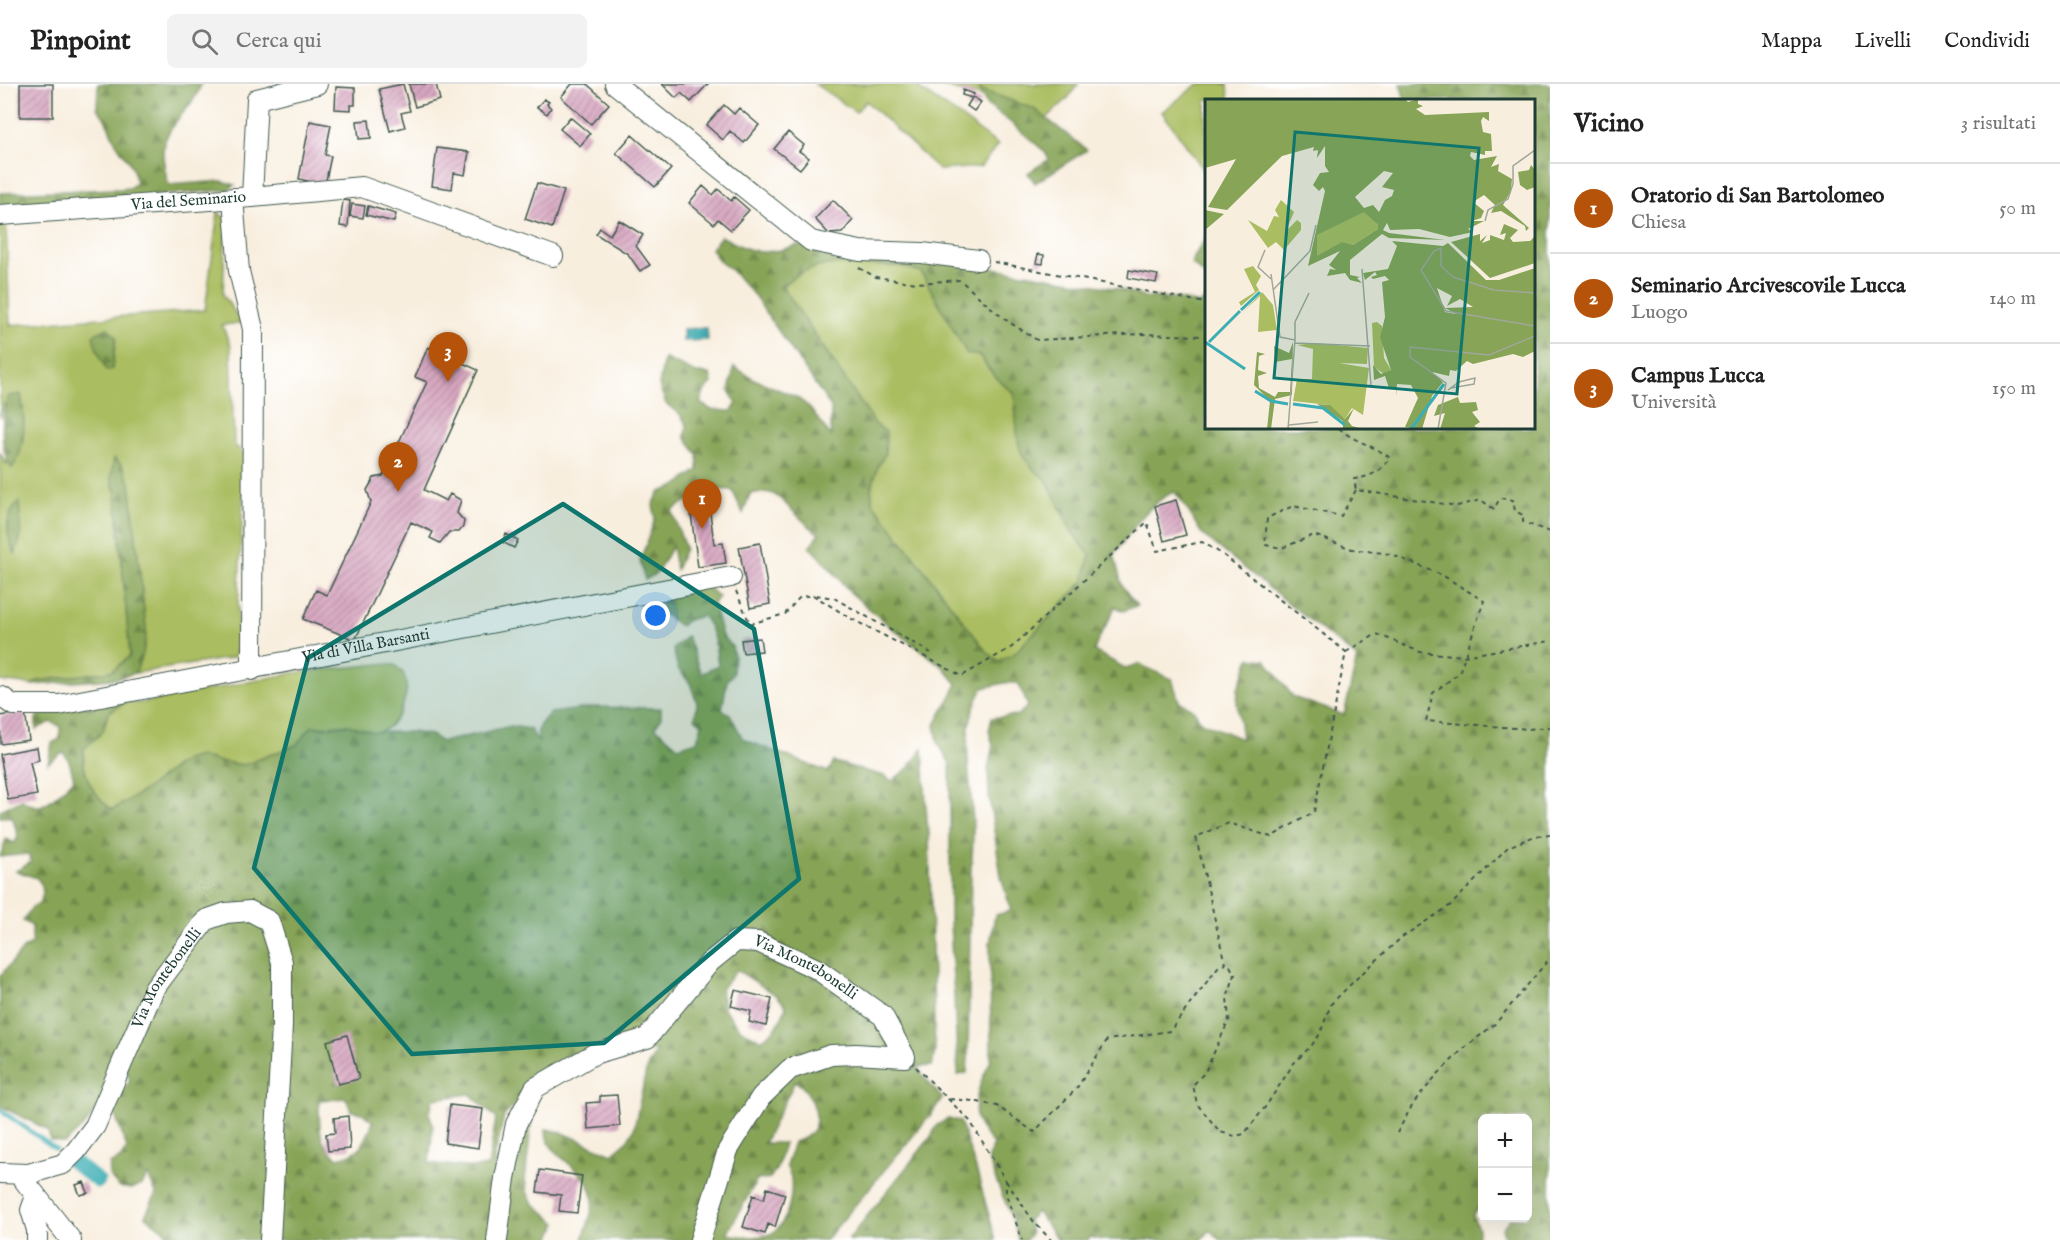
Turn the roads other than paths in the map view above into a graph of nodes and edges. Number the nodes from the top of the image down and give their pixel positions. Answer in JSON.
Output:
{"nodes":[{"id":1,"x":317,"y":84,"type":"edge"},
{"id":2,"x":615,"y":84,"type":"edge"},
{"id":3,"x":243,"y":197,"type":"junction"},
{"id":4,"x":0,"y":215,"type":"edge"},
{"id":5,"x":553,"y":256,"type":"dead end"},
{"id":6,"x":978,"y":260,"type":"road end"},
{"id":7,"x":731,"y":577,"type":"road end"},
{"id":8,"x":252,"y":669,"type":"junction"},
{"id":9,"x":2,"y":697,"type":"dead end"},
{"id":10,"x":10,"y":1173,"type":"edge"},
{"id":11,"x":36,"y":1196,"type":"junction"},
{"id":12,"x":37,"y":1240,"type":"edge"},
{"id":13,"x":72,"y":1240,"type":"edge"},
{"id":14,"x":270,"y":1240,"type":"edge"},
{"id":15,"x":497,"y":1240,"type":"edge"},
{"id":16,"x":700,"y":1240,"type":"edge"}],
"edges":[{"from":1,"to":3,"type":"street","name":"Via del Seminario"},
{"from":2,"to":6,"type":"street"},
{"from":3,"to":4,"type":"street","name":"Via del Seminario"},
{"from":3,"to":5,"type":"street"},
{"from":3,"to":8,"type":"street"},
{"from":7,"to":8,"type":"street","name":"Via di Villa Barsanti"},
{"from":8,"to":9,"type":"street","name":"Via di Villa Barsanti"},
{"from":10,"to":11,"type":"street"},
{"from":10,"to":14,"type":"street","name":"Via Montebonelli"},
{"from":11,"to":12,"type":"street"},
{"from":11,"to":13,"type":"street"},
{"from":15,"to":16,"type":"street","name":"Via Montebonelli"}]}
